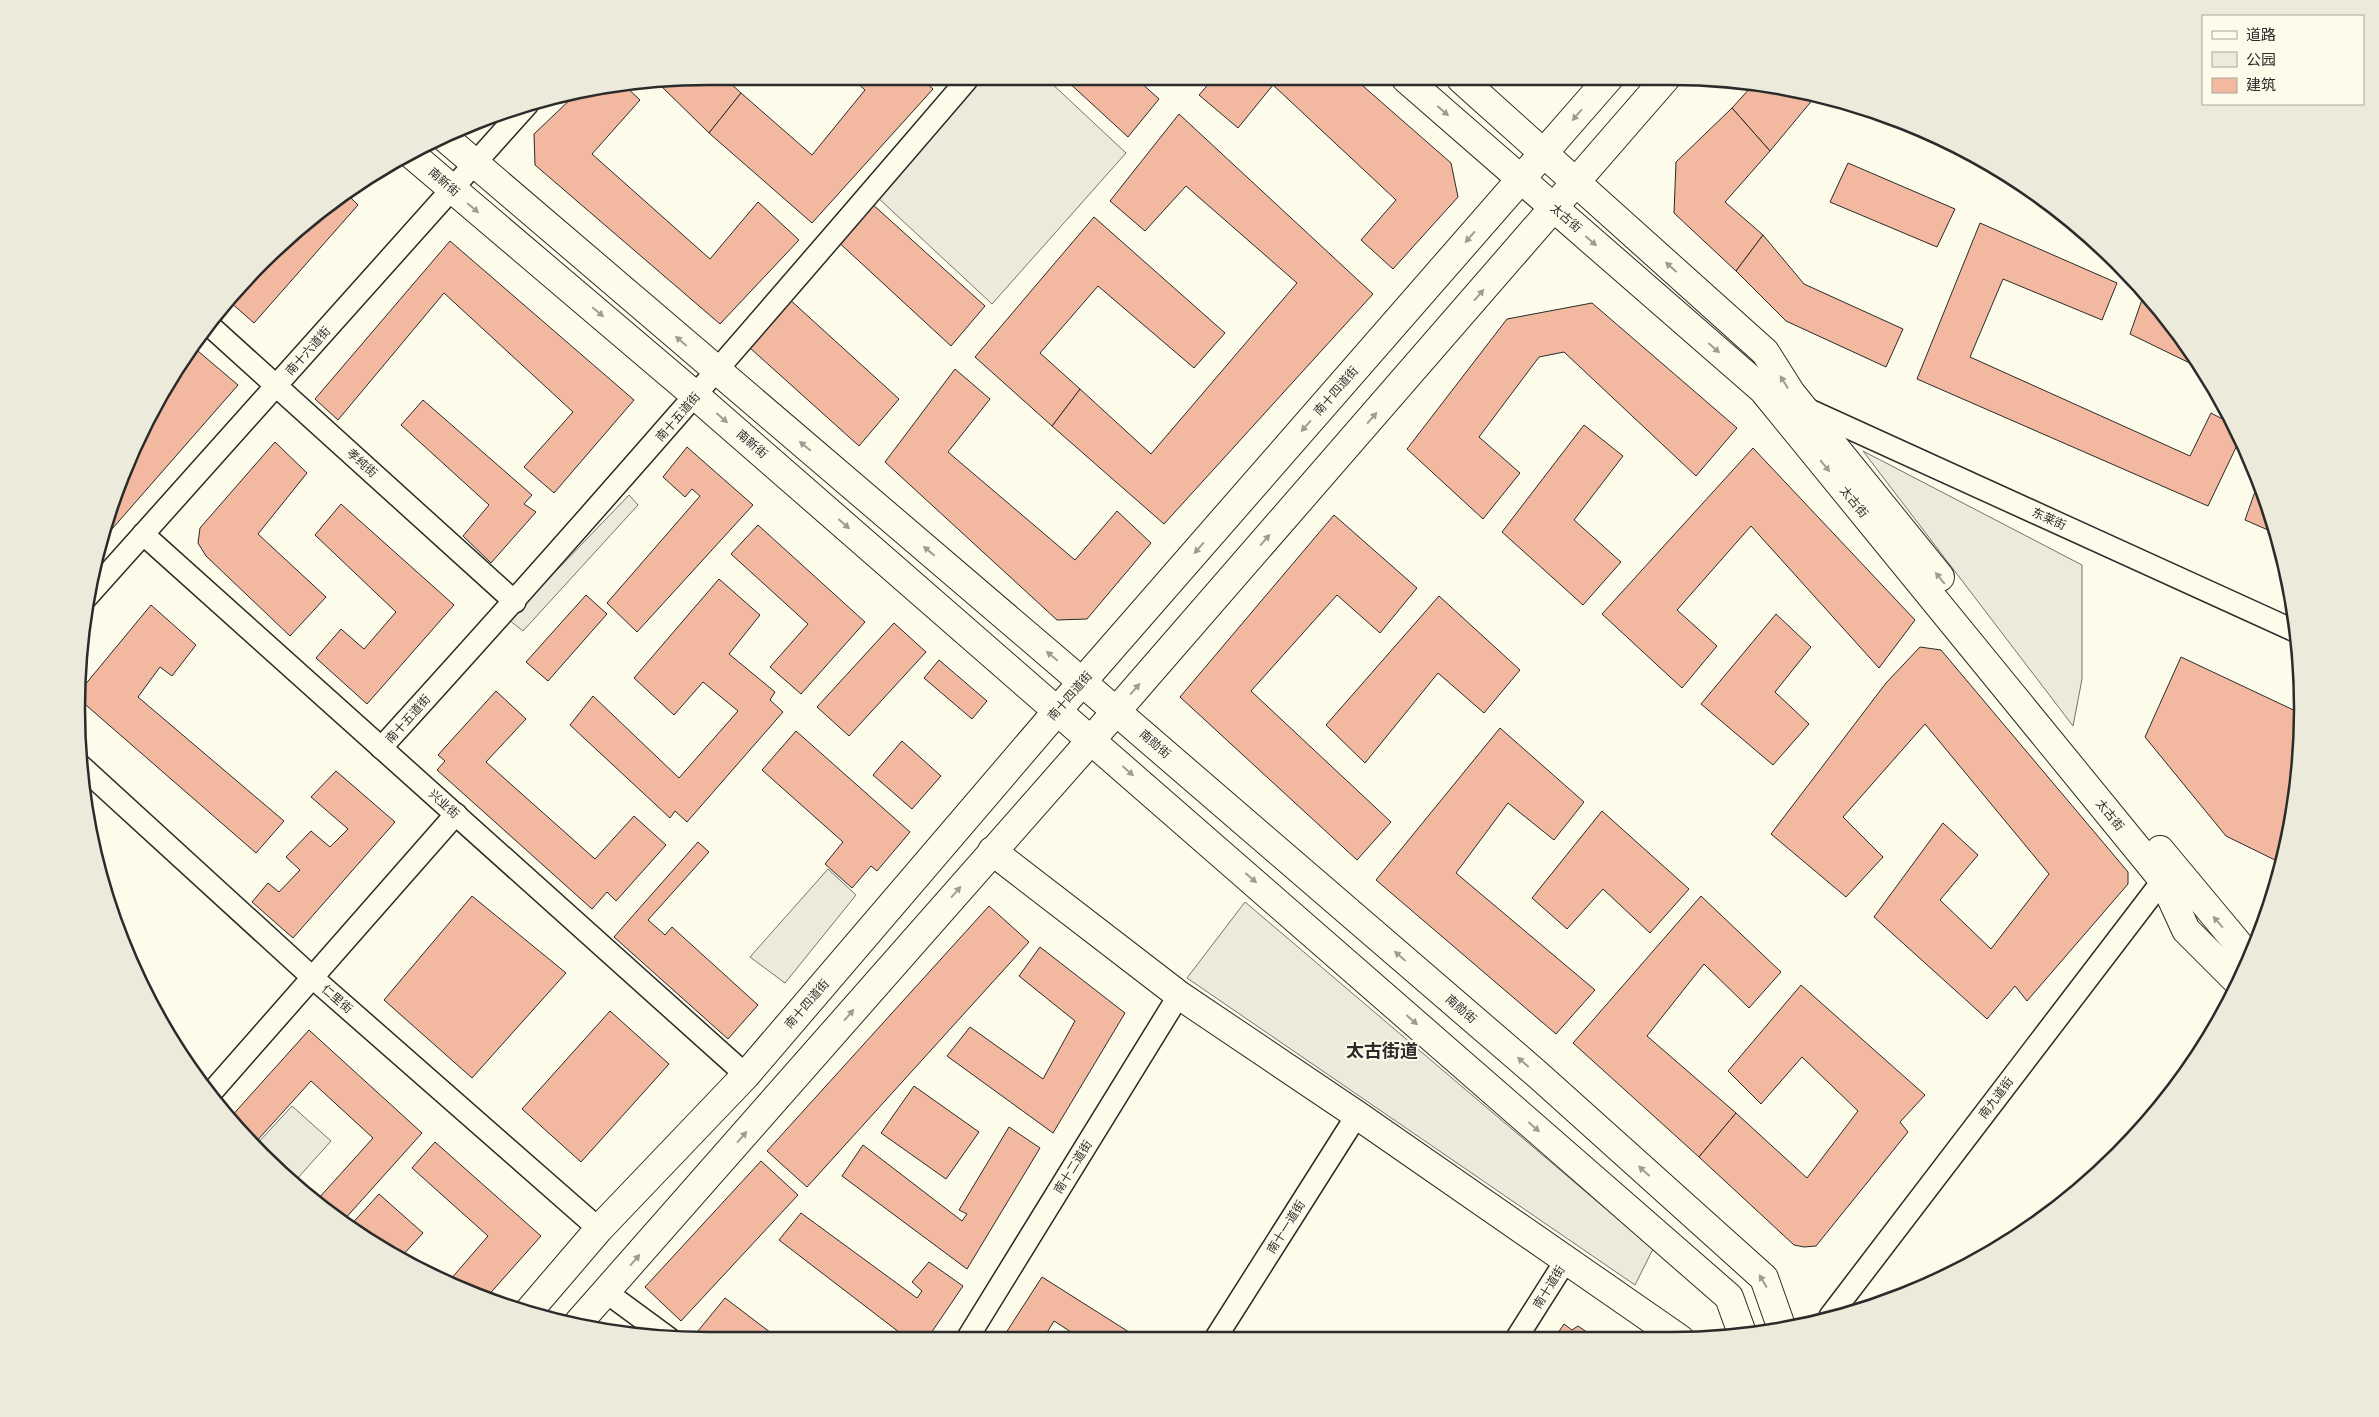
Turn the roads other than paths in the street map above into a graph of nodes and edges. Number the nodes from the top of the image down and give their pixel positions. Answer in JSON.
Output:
{"nodes":[{"id":1,"x":964,"y":85,"type":"edge"},
{"id":2,"x":1413,"y":85,"type":"edge"},
{"id":3,"x":1467,"y":85,"type":"edge"},
{"id":4,"x":1603,"y":85,"type":"edge"},
{"id":5,"x":1658,"y":87,"type":"edge"},
{"id":6,"x":519,"y":115,"type":"edge"},
{"id":7,"x":449,"y":142,"type":"edge"},
{"id":8,"x":1544,"y":153,"type":"junction"},
{"id":9,"x":416,"y":158,"type":"edge"},
{"id":10,"x":476,"y":165,"type":"junction"},
{"id":11,"x":1521,"y":179,"type":"junction"},
{"id":12,"x":1577,"y":182,"type":"junction"},
{"id":13,"x":453,"y":191,"type":"junction"},
{"id":14,"x":1554,"y":208,"type":"junction"},
{"id":15,"x":214,"y":329,"type":"edge"},
{"id":16,"x":717,"y":372,"type":"junction"},
{"id":17,"x":276,"y":386,"type":"junction"},
{"id":18,"x":696,"y":396,"type":"junction"},
{"id":19,"x":1803,"y":407,"type":"junction"},
{"id":20,"x":143,"y":534,"type":"junction"},
{"id":21,"x":97,"y":585,"type":"edge"},
{"id":22,"x":515,"y":602,"type":"junction"},
{"id":23,"x":2289,"y":628,"type":"edge"},
{"id":24,"x":1082,"y":682,"type":"junction"},
{"id":25,"x":1058,"y":710,"type":"junction"},
{"id":26,"x":1116,"y":711,"type":"junction"},
{"id":27,"x":1092,"y":739,"type":"junction"},
{"id":28,"x":382,"y":748,"type":"junction"},
{"id":29,"x":88,"y":773,"type":"edge"},
{"id":30,"x":456,"y":814,"type":"junction"},
{"id":31,"x":992,"y":851,"type":"junction"},
{"id":32,"x":2163,"y":880,"type":"junction"},
{"id":33,"x":2245,"y":952,"type":"edge"},
{"id":34,"x":2233,"y":977,"type":"edge"},
{"id":35,"x":313,"y":978,"type":"junction"},
{"id":36,"x":1179,"y":995,"type":"junction"},
{"id":37,"x":746,"y":1075,"type":"junction"},
{"id":38,"x":215,"y":1089,"type":"edge"},
{"id":39,"x":1357,"y":1115,"type":"junction"},
{"id":40,"x":600,"y":1228,"type":"junction"},
{"id":41,"x":1566,"y":1260,"type":"junction"},
{"id":42,"x":606,"y":1292,"type":"junction"},
{"id":43,"x":533,"y":1307,"type":"edge"},
{"id":44,"x":1834,"y":1310,"type":"edge"},
{"id":45,"x":582,"y":1319,"type":"edge"},
{"id":46,"x":1781,"y":1322,"type":"edge"},
{"id":47,"x":1740,"y":1328,"type":"edge"},
{"id":48,"x":658,"y":1330,"type":"edge"},
{"id":49,"x":971,"y":1332,"type":"edge"},
{"id":50,"x":1219,"y":1332,"type":"edge"},
{"id":51,"x":1520,"y":1332,"type":"edge"},
{"id":52,"x":1670,"y":1332,"type":"edge"}],
"edges":[{"from":1,"to":16,"type":"street","name":"南十五道街"},
{"from":2,"to":11,"type":"main road","name":"太古街","one_way":true},
{"from":3,"to":8,"type":"main road","name":"太古街"},
{"from":4,"to":8,"type":"main road","name":"南十四道街","one_way":true},
{"from":5,"to":12,"type":"main road"},
{"from":6,"to":10,"type":"street","name":"南十六道街"},
{"from":7,"to":10,"type":"main road"},
{"from":8,"to":11,"type":"main road","name":"南十四道街"},
{"from":8,"to":12,"type":"main road","name":"太古街"},
{"from":9,"to":13,"type":"main road","name":"南新街"},
{"from":10,"to":13,"type":"street","name":"南十六道街"},
{"from":16,"to":10,"type":"main road","one_way":true},
{"from":11,"to":14,"type":"main road","name":"太古街"},
{"from":11,"to":24,"type":"main road","name":"南十四道街","one_way":true},
{"from":12,"to":14,"type":"main road"},
{"from":19,"to":12,"type":"main road","name":"太古街","one_way":true},
{"from":13,"to":17,"type":"street","name":"南十六道街"},
{"from":13,"to":18,"type":"main road","name":"南新街","one_way":true},
{"from":26,"to":14,"type":"main road","one_way":true},
{"from":14,"to":32,"type":"main road","name":"太古街","one_way":true},
{"from":15,"to":17,"type":"street","name":"孝纯街"},
{"from":16,"to":18,"type":"street","name":"南十五道街"},
{"from":24,"to":16,"type":"main road","one_way":true},
{"from":17,"to":20,"type":"street","name":"南十六道街"},
{"from":17,"to":22,"type":"street","name":"孝纯街"},
{"from":18,"to":22,"type":"street","name":"南十五道街"},
{"from":18,"to":25,"type":"main road","name":"南新街","one_way":true},
{"from":19,"to":23,"type":"street","name":"东莱街"},
{"from":33,"to":19,"type":"main road","name":"太古街","one_way":true},
{"from":20,"to":21,"type":"street","name":"南十六道街"},
{"from":20,"to":28,"type":"street","name":"兴业街"},
{"from":22,"to":28,"type":"street","name":"南十五道街"},
{"from":24,"to":25,"type":"main road","name":"南十四道街"},
{"from":24,"to":26,"type":"main road"},
{"from":25,"to":27,"type":"main road","name":"南新街"},
{"from":25,"to":37,"type":"main road","name":"南十四道街"},
{"from":26,"to":27,"type":"main road"},
{"from":46,"to":26,"type":"main road","name":"南勋街","one_way":true},
{"from":27,"to":31,"type":"main road"},
{"from":27,"to":47,"type":"main road","one_way":true},
{"from":28,"to":30,"type":"street","name":"兴业街"},
{"from":29,"to":35,"type":"street","name":"仁里街"},
{"from":30,"to":35,"type":"street"},
{"from":30,"to":37,"type":"street","name":"兴业街"},
{"from":31,"to":36,"type":"main road"},
{"from":42,"to":31,"type":"main road","one_way":true},
{"from":32,"to":34,"type":"main road","name":"太古街"},
{"from":32,"to":44,"type":"street","name":"南九道街"},
{"from":35,"to":38,"type":"street"},
{"from":35,"to":40,"type":"street","name":"仁里街"},
{"from":36,"to":39,"type":"main road"},
{"from":36,"to":49,"type":"street","name":"南十二道街"},
{"from":37,"to":40,"type":"main road","name":"南十四道街"},
{"from":39,"to":41,"type":"main road"},
{"from":39,"to":50,"type":"street","name":"南十一道街"},
{"from":40,"to":43,"type":"main road","name":"南十四道街"},
{"from":41,"to":51,"type":"street","name":"南十道街"},
{"from":41,"to":52,"type":"main road"},
{"from":42,"to":45,"type":"main road"},
{"from":42,"to":48,"type":"street"}]}
